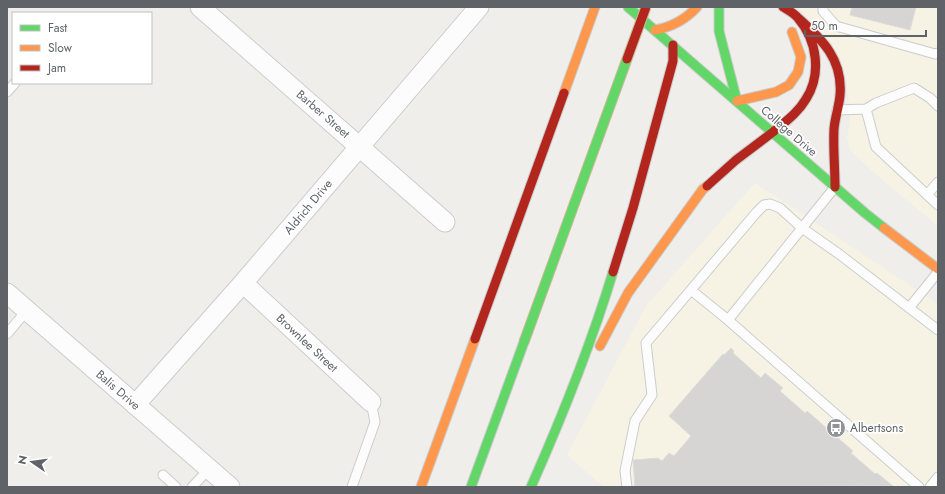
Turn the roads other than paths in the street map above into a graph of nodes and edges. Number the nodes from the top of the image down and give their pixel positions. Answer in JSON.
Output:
{"nodes":[{"id":1,"x":200,"y":7,"type":"edge"},
{"id":2,"x":479,"y":7,"type":"edge"},
{"id":3,"x":595,"y":7,"type":"edge"},
{"id":4,"x":628,"y":7,"type":"edge"},
{"id":5,"x":646,"y":7,"type":"edge"},
{"id":6,"x":698,"y":7,"type":"edge"},
{"id":7,"x":719,"y":7,"type":"edge"},
{"id":8,"x":782,"y":7,"type":"edge"},
{"id":9,"x":823,"y":7,"type":"edge"},
{"id":10,"x":798,"y":18,"type":"junction"},
{"id":11,"x":655,"y":30,"type":"junction"},
{"id":12,"x":673,"y":45,"type":"junction"},
{"id":13,"x":938,"y":53,"type":"edge"},
{"id":14,"x":14,"y":84,"type":"edge"},
{"id":15,"x":7,"y":92,"type":"edge"},
{"id":16,"x":737,"y":101,"type":"junction"},
{"id":17,"x":938,"y":106,"type":"edge"},
{"id":18,"x":866,"y":109,"type":"junction"},
{"id":19,"x":838,"y":110,"type":"junction"},
{"id":20,"x":773,"y":132,"type":"junction"},
{"id":21,"x":360,"y":146,"type":"junction"},
{"id":22,"x":938,"y":182,"type":"edge"},
{"id":23,"x":835,"y":187,"type":"junction"},
{"id":24,"x":927,"y":195,"type":"junction"},
{"id":25,"x":938,"y":205,"type":"edge"},
{"id":26,"x":445,"y":222,"type":"dead end"},
{"id":27,"x":802,"y":228,"type":"junction"},
{"id":28,"x":938,"y":269,"type":"edge"},
{"id":29,"x":938,"y":272,"type":"edge"},
{"id":30,"x":243,"y":284,"type":"junction"},
{"id":31,"x":691,"y":290,"type":"junction"},
{"id":32,"x":7,"y":292,"type":"edge"},
{"id":33,"x":909,"y":308,"type":"junction"},
{"id":34,"x":27,"y":310,"type":"junction"},
{"id":35,"x":728,"y":320,"type":"junction"},
{"id":36,"x":938,"y":330,"type":"edge"},
{"id":37,"x":7,"y":334,"type":"edge"},
{"id":38,"x":371,"y":402,"type":"joint"},
{"id":39,"x":135,"y":404,"type":"junction"},
{"id":40,"x":553,"y":438,"type":"junction"},
{"id":41,"x":209,"y":469,"type":"junction"},
{"id":42,"x":163,"y":476,"type":"dead end"},
{"id":43,"x":938,"y":477,"type":"edge"},
{"id":44,"x":176,"y":487,"type":"edge"},
{"id":45,"x":192,"y":487,"type":"edge"},
{"id":46,"x":230,"y":487,"type":"edge"},
{"id":47,"x":352,"y":487,"type":"edge"},
{"id":48,"x":421,"y":487,"type":"edge"},
{"id":49,"x":471,"y":487,"type":"edge"},
{"id":50,"x":531,"y":487,"type":"edge"},
{"id":51,"x":627,"y":487,"type":"edge"},
{"id":52,"x":919,"y":487,"type":"edge"},
{"id":53,"x":930,"y":487,"type":"edge"}],
"edges":[{"from":1,"to":21,"type":"street","name":"Barber Street"},
{"from":2,"to":21,"type":"street","name":"Aldrich Drive"},
{"from":3,"to":48,"type":"main road"},
{"from":4,"to":11,"type":"main road","name":"College Drive"},
{"from":5,"to":49,"type":"main road","bridge":true},
{"from":6,"to":11,"type":"main road"},
{"from":7,"to":16,"type":"main road"},
{"from":8,"to":10,"type":"main road"},
{"from":8,"to":16,"type":"main road"},
{"from":9,"to":13,"type":"lane"},
{"from":10,"to":19,"type":"main road"},
{"from":10,"to":20,"type":"main road"},
{"from":11,"to":12,"type":"main road","name":"College Drive"},
{"from":12,"to":16,"type":"main road","name":"College Drive"},
{"from":12,"to":40,"type":"main road"},
{"from":14,"to":15,"type":"lane"},
{"from":16,"to":20,"type":"main road","name":"College Drive"},
{"from":17,"to":18,"type":"lane"},
{"from":18,"to":19,"type":"lane"},
{"from":18,"to":24,"type":"lane"},
{"from":19,"to":23,"type":"main road"},
{"from":20,"to":23,"type":"main road","name":"College Drive"},
{"from":20,"to":40,"type":"main road"},
{"from":21,"to":26,"type":"street","name":"Barber Street"},
{"from":21,"to":30,"type":"street","name":"Aldrich Drive"},
{"from":22,"to":24,"type":"lane"},
{"from":23,"to":27,"type":"lane"},
{"from":23,"to":28,"type":"main road","name":"College Drive"},
{"from":24,"to":25,"type":"lane"},
{"from":27,"to":31,"type":"lane"},
{"from":27,"to":33,"type":"lane"},
{"from":27,"to":35,"type":"lane"},
{"from":29,"to":33,"type":"lane"},
{"from":30,"to":38,"type":"street","name":"Brownlee Street"},
{"from":30,"to":39,"type":"street","name":"Aldrich Drive"},
{"from":31,"to":35,"type":"lane"},
{"from":31,"to":51,"type":"lane"},
{"from":32,"to":34,"type":"street","name":"Balis Drive"},
{"from":33,"to":36,"type":"lane"},
{"from":34,"to":37,"type":"lane"},
{"from":34,"to":39,"type":"street","name":"Balis Drive"},
{"from":35,"to":52,"type":"lane"},
{"from":38,"to":47,"type":"lane"},
{"from":39,"to":41,"type":"street","name":"Balis Drive"},
{"from":40,"to":50,"type":"main road"},
{"from":41,"to":45,"type":"lane"},
{"from":41,"to":46,"type":"street","name":"Balis Drive"},
{"from":42,"to":44,"type":"lane"},
{"from":43,"to":53,"type":"lane"}]}
